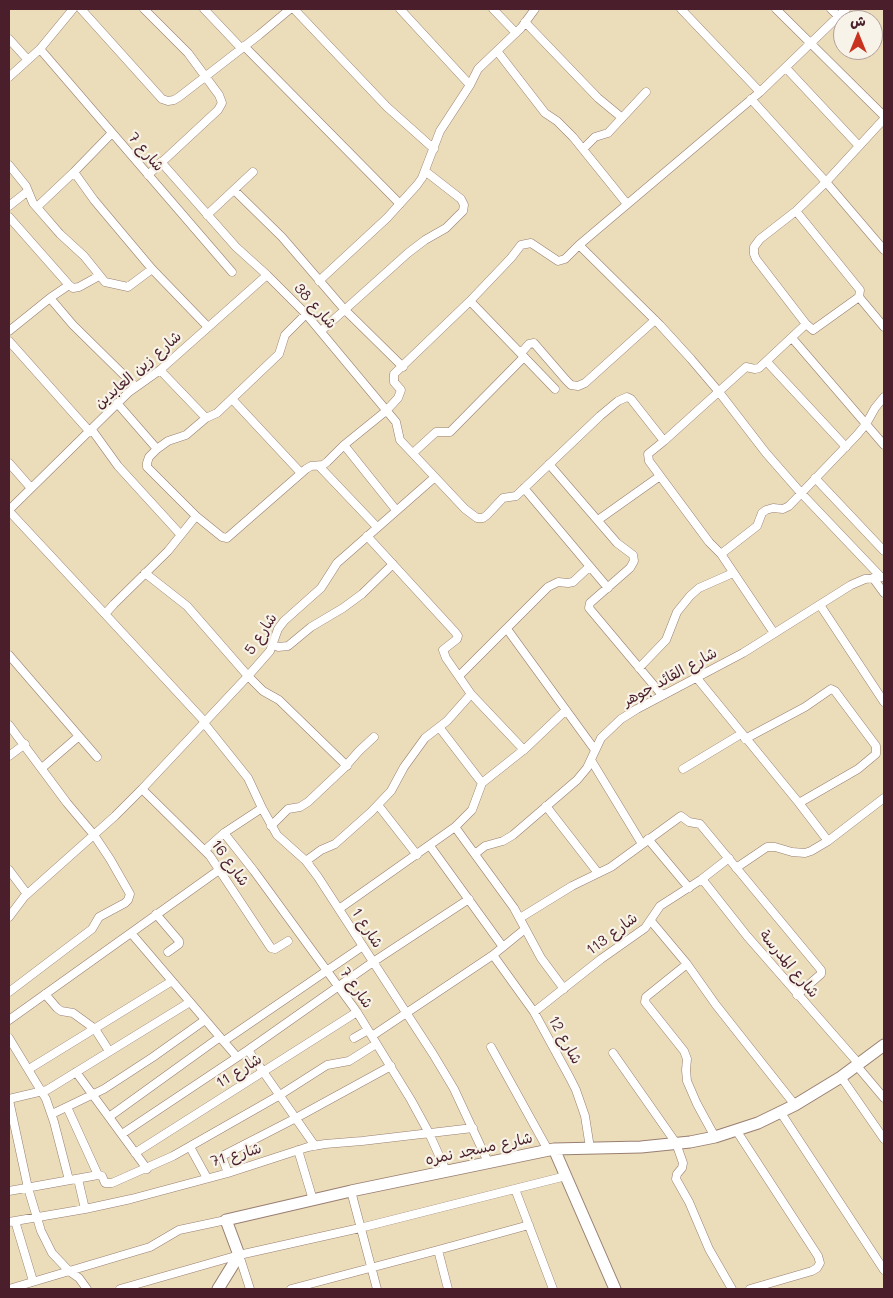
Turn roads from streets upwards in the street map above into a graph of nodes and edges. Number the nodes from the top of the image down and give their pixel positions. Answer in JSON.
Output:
{"nodes":[{"id":1,"x":73,"y":9,"type":"edge"},
{"id":2,"x":81,"y":9,"type":"edge"},
{"id":3,"x":146,"y":9,"type":"edge"},
{"id":4,"x":204,"y":9,"type":"edge"},
{"id":5,"x":290,"y":9,"type":"edge"},
{"id":6,"x":294,"y":9,"type":"edge"},
{"id":7,"x":400,"y":9,"type":"edge"},
{"id":8,"x":492,"y":9,"type":"edge"},
{"id":9,"x":534,"y":9,"type":"edge"},
{"id":10,"x":681,"y":9,"type":"edge"},
{"id":11,"x":776,"y":9,"type":"edge"},
{"id":12,"x":833,"y":21,"type":"edge"},
{"id":13,"x":525,"y":22,"type":"junction"},
{"id":14,"x":516,"y":33,"type":"junction"},
{"id":15,"x":9,"y":39,"type":"edge"},
{"id":16,"x":811,"y":43,"type":"junction"},
{"id":17,"x":243,"y":47,"type":"junction"},
{"id":18,"x":40,"y":49,"type":"junction"},
{"id":19,"x":497,"y":51,"type":"junction"},
{"id":20,"x":28,"y":60,"type":"junction"},
{"id":21,"x":786,"y":68,"type":"junction"},
{"id":22,"x":204,"y":76,"type":"junction"},
{"id":23,"x":9,"y":77,"type":"edge"},
{"id":24,"x":470,"y":84,"type":"junction"},
{"id":25,"x":646,"y":92,"type":"dead end"},
{"id":26,"x":760,"y":92,"type":"junction"},
{"id":27,"x":751,"y":99,"type":"junction"},
{"id":28,"x":621,"y":117,"type":"junction"},
{"id":29,"x":884,"y":118,"type":"edge"},
{"id":30,"x":111,"y":134,"type":"junction"},
{"id":31,"x":859,"y":146,"type":"junction"},
{"id":32,"x":434,"y":149,"type":"junction"},
{"id":33,"x":584,"y":149,"type":"junction"},
{"id":34,"x":161,"y":162,"type":"junction"},
{"id":35,"x":9,"y":165,"type":"edge"},
{"id":36,"x":425,"y":171,"type":"junction"},
{"id":37,"x":74,"y":172,"type":"junction"},
{"id":38,"x":254,"y":172,"type":"dead end"},
{"id":39,"x":148,"y":175,"type":"junction"},
{"id":40,"x":826,"y":182,"type":"junction"},
{"id":41,"x":234,"y":190,"type":"junction"},
{"id":42,"x":28,"y":191,"type":"junction"},
{"id":43,"x":400,"y":204,"type":"junction"},
{"id":44,"x":627,"y":204,"type":"junction"},
{"id":45,"x":9,"y":206,"type":"edge"},
{"id":46,"x":37,"y":207,"type":"junction"},
{"id":47,"x":796,"y":211,"type":"junction"},
{"id":48,"x":207,"y":215,"type":"junction"},
{"id":49,"x":9,"y":217,"type":"edge"},
{"id":50,"x":579,"y":245,"type":"junction"},
{"id":51,"x":884,"y":250,"type":"edge"},
{"id":52,"x":152,"y":269,"type":"junction"},
{"id":53,"x":232,"y":272,"type":"dead end"},
{"id":54,"x":267,"y":275,"type":"junction"},
{"id":55,"x":99,"y":276,"type":"junction"},
{"id":56,"x":320,"y":281,"type":"junction"},
{"id":57,"x":69,"y":285,"type":"junction"},
{"id":58,"x":858,"y":297,"type":"junction"},
{"id":59,"x":50,"y":298,"type":"junction"},
{"id":60,"x":470,"y":301,"type":"junction"},
{"id":61,"x":344,"y":310,"type":"junction"},
{"id":62,"x":306,"y":314,"type":"junction"},
{"id":63,"x":655,"y":320,"type":"junction"},
{"id":64,"x":806,"y":324,"type":"junction"},
{"id":65,"x":208,"y":327,"type":"junction"},
{"id":66,"x":884,"y":327,"type":"edge"},
{"id":67,"x":10,"y":328,"type":"edge"},
{"id":68,"x":321,"y":331,"type":"junction"},
{"id":69,"x":792,"y":338,"type":"junction"},
{"id":70,"x":9,"y":341,"type":"edge"},
{"id":71,"x":523,"y":355,"type":"junction"},
{"id":72,"x":768,"y":362,"type":"junction"},
{"id":73,"x":402,"y":367,"type":"junction"},
{"id":74,"x":160,"y":370,"type":"junction"},
{"id":75,"x":136,"y":387,"type":"junction"},
{"id":76,"x":555,"y":389,"type":"dead end"},
{"id":77,"x":719,"y":392,"type":"junction"},
{"id":78,"x":884,"y":398,"type":"edge"},
{"id":79,"x":232,"y":399,"type":"junction"},
{"id":80,"x":117,"y":404,"type":"junction"},
{"id":81,"x":386,"y":411,"type":"junction"},
{"id":82,"x":206,"y":418,"type":"junction"},
{"id":83,"x":866,"y":424,"type":"junction"},
{"id":84,"x":91,"y":431,"type":"junction"},
{"id":85,"x":664,"y":441,"type":"junction"},
{"id":86,"x":344,"y":445,"type":"junction"},
{"id":87,"x":884,"y":445,"type":"edge"},
{"id":88,"x":846,"y":447,"type":"junction"},
{"id":89,"x":157,"y":448,"type":"junction"},
{"id":90,"x":412,"y":453,"type":"junction"},
{"id":91,"x":9,"y":463,"type":"edge"},
{"id":92,"x":549,"y":464,"type":"junction"},
{"id":93,"x":319,"y":466,"type":"junction"},
{"id":94,"x":301,"y":473,"type":"junction"},
{"id":95,"x":660,"y":476,"type":"junction"},
{"id":96,"x":435,"y":477,"type":"junction"},
{"id":97,"x":815,"y":478,"type":"junction"},
{"id":98,"x":31,"y":488,"type":"junction"},
{"id":99,"x":524,"y":488,"type":"junction"},
{"id":100,"x":801,"y":493,"type":"junction"},
{"id":101,"x":9,"y":510,"type":"edge"},
{"id":102,"x":396,"y":510,"type":"junction"},
{"id":103,"x":196,"y":516,"type":"junction"},
{"id":104,"x":598,"y":520,"type":"junction"},
{"id":105,"x":377,"y":527,"type":"junction"},
{"id":106,"x":180,"y":534,"type":"junction"},
{"id":107,"x":367,"y":536,"type":"junction"},
{"id":108,"x":884,"y":551,"type":"edge"},
{"id":109,"x":721,"y":554,"type":"junction"},
{"id":110,"x":394,"y":564,"type":"junction"},
{"id":111,"x":589,"y":567,"type":"junction"},
{"id":112,"x":146,"y":573,"type":"junction"},
{"id":113,"x":733,"y":573,"type":"junction"},
{"id":114,"x":883,"y":577,"type":"edge"},
{"id":115,"x":873,"y":578,"type":"junction"},
{"id":116,"x":608,"y":588,"type":"junction"},
{"id":117,"x":884,"y":594,"type":"edge"},
{"id":118,"x":820,"y":605,"type":"junction"},
{"id":119,"x":105,"y":614,"type":"junction"},
{"id":120,"x":507,"y":629,"type":"junction"},
{"id":121,"x":774,"y":633,"type":"junction"},
{"id":122,"x":274,"y":645,"type":"junction"},
{"id":123,"x":9,"y":655,"type":"edge"},
{"id":124,"x":639,"y":668,"type":"junction"},
{"id":125,"x":248,"y":676,"type":"junction"},
{"id":126,"x":459,"y":676,"type":"junction"},
{"id":127,"x":696,"y":677,"type":"junction"},
{"id":128,"x":471,"y":694,"type":"junction"},
{"id":129,"x":662,"y":695,"type":"junction"},
{"id":130,"x":884,"y":702,"type":"edge"},
{"id":131,"x":566,"y":710,"type":"junction"},
{"id":132,"x":204,"y":722,"type":"junction"},
{"id":133,"x":9,"y":725,"type":"edge"},
{"id":134,"x":439,"y":727,"type":"junction"},
{"id":135,"x":79,"y":736,"type":"junction"},
{"id":136,"x":743,"y":736,"type":"junction"},
{"id":137,"x":374,"y":737,"type":"dead end"},
{"id":138,"x":25,"y":744,"type":"junction"},
{"id":139,"x":524,"y":750,"type":"junction"},
{"id":140,"x":594,"y":750,"type":"junction"},
{"id":141,"x":9,"y":756,"type":"edge"},
{"id":142,"x":97,"y":757,"type":"dead end"},
{"id":143,"x":591,"y":760,"type":"junction"},
{"id":144,"x":347,"y":766,"type":"junction"},
{"id":145,"x":42,"y":768,"type":"junction"},
{"id":146,"x":683,"y":770,"type":"dead end"},
{"id":147,"x":482,"y":783,"type":"junction"},
{"id":148,"x":142,"y":789,"type":"junction"},
{"id":149,"x":884,"y":798,"type":"edge"},
{"id":150,"x":799,"y":803,"type":"junction"},
{"id":151,"x":378,"y":805,"type":"junction"},
{"id":152,"x":546,"y":806,"type":"junction"},
{"id":153,"x":262,"y":808,"type":"junction"},
{"id":154,"x":271,"y":826,"type":"junction"},
{"id":155,"x":455,"y":827,"type":"junction"},
{"id":156,"x":224,"y":833,"type":"junction"},
{"id":157,"x":94,"y":835,"type":"junction"},
{"id":158,"x":828,"y":841,"type":"junction"},
{"id":159,"x":645,"y":842,"type":"junction"},
{"id":160,"x":430,"y":846,"type":"junction"},
{"id":161,"x":204,"y":850,"type":"junction"},
{"id":162,"x":474,"y":854,"type":"junction"},
{"id":163,"x":417,"y":855,"type":"junction"},
{"id":164,"x":728,"y":858,"type":"junction"},
{"id":165,"x":306,"y":861,"type":"junction"},
{"id":166,"x":736,"y":868,"type":"junction"},
{"id":167,"x":9,"y":870,"type":"edge"},
{"id":168,"x":219,"y":870,"type":"junction"},
{"id":169,"x":598,"y":873,"type":"junction"},
{"id":170,"x":702,"y":879,"type":"junction"},
{"id":171,"x":689,"y":888,"type":"junction"},
{"id":172,"x":27,"y":894,"type":"junction"},
{"id":173,"x":469,"y":899,"type":"junction"},
{"id":174,"x":339,"y":910,"type":"junction"},
{"id":175,"x":156,"y":914,"type":"junction"},
{"id":176,"x":9,"y":917,"type":"edge"},
{"id":177,"x":520,"y":918,"type":"junction"},
{"id":178,"x":651,"y":921,"type":"junction"},
{"id":179,"x":525,"y":929,"type":"junction"},
{"id":180,"x":131,"y":932,"type":"junction"},
{"id":181,"x":288,"y":941,"type":"dead end"},
{"id":182,"x":362,"y":946,"type":"junction"},
{"id":183,"x":503,"y":947,"type":"junction"},
{"id":184,"x":168,"y":952,"type":"dead end"},
{"id":185,"x":492,"y":955,"type":"junction"},
{"id":186,"x":373,"y":962,"type":"junction"},
{"id":187,"x":687,"y":964,"type":"junction"},
{"id":188,"x":327,"y":970,"type":"junction"},
{"id":189,"x":172,"y":981,"type":"junction"},
{"id":190,"x":339,"y":986,"type":"junction"},
{"id":191,"x":564,"y":989,"type":"junction"},
{"id":192,"x":9,"y":992,"type":"edge"},
{"id":193,"x":45,"y":994,"type":"junction"},
{"id":194,"x":797,"y":995,"type":"junction"},
{"id":195,"x":190,"y":1002,"type":"junction"},
{"id":196,"x":357,"y":1012,"type":"junction"},
{"id":197,"x":534,"y":1012,"type":"junction"},
{"id":198,"x":406,"y":1013,"type":"junction"},
{"id":199,"x":9,"y":1020,"type":"edge"},
{"id":200,"x":205,"y":1020,"type":"junction"},
{"id":201,"x":95,"y":1029,"type":"junction"},
{"id":202,"x":370,"y":1033,"type":"junction"},
{"id":203,"x":354,"y":1038,"type":"dead end"},
{"id":204,"x":9,"y":1039,"type":"edge"},
{"id":205,"x":222,"y":1039,"type":"junction"},
{"id":206,"x":376,"y":1044,"type":"junction"},
{"id":207,"x":884,"y":1045,"type":"edge"},
{"id":208,"x":490,"y":1047,"type":"dead end"},
{"id":209,"x":248,"y":1050,"type":"junction"},
{"id":210,"x":109,"y":1051,"type":"junction"},
{"id":211,"x":613,"y":1053,"type":"dead end"},
{"id":212,"x":237,"y":1057,"type":"junction"},
{"id":213,"x":858,"y":1065,"type":"junction"},
{"id":214,"x":391,"y":1066,"type":"junction"},
{"id":215,"x":29,"y":1069,"type":"junction"},
{"id":216,"x":76,"y":1072,"type":"junction"},
{"id":217,"x":264,"y":1072,"type":"junction"},
{"id":218,"x":841,"y":1077,"type":"junction"},
{"id":219,"x":43,"y":1091,"type":"junction"},
{"id":220,"x":93,"y":1094,"type":"junction"},
{"id":221,"x":280,"y":1095,"type":"junction"},
{"id":222,"x":884,"y":1098,"type":"edge"},
{"id":223,"x":9,"y":1099,"type":"edge"},
{"id":224,"x":795,"y":1105,"type":"junction"},
{"id":225,"x":67,"y":1107,"type":"junction"},
{"id":226,"x":781,"y":1112,"type":"junction"},
{"id":227,"x":52,"y":1114,"type":"junction"},
{"id":228,"x":109,"y":1117,"type":"junction"},
{"id":229,"x":296,"y":1118,"type":"junction"},
{"id":230,"x":473,"y":1128,"type":"junction"},
{"id":231,"x":736,"y":1130,"type":"junction"},
{"id":232,"x":429,"y":1133,"type":"junction"},
{"id":233,"x":122,"y":1134,"type":"junction"},
{"id":234,"x":715,"y":1136,"type":"junction"},
{"id":235,"x":884,"y":1138,"type":"edge"},
{"id":236,"x":676,"y":1143,"type":"junction"},
{"id":237,"x":190,"y":1146,"type":"junction"},
{"id":238,"x":315,"y":1146,"type":"junction"},
{"id":239,"x":590,"y":1148,"type":"junction"},
{"id":240,"x":551,"y":1149,"type":"junction"},
{"id":241,"x":298,"y":1150,"type":"junction"},
{"id":242,"x":135,"y":1153,"type":"junction"},
{"id":243,"x":488,"y":1162,"type":"junction"},
{"id":244,"x":147,"y":1169,"type":"junction"},
{"id":245,"x":446,"y":1171,"type":"junction"},
{"id":246,"x":228,"y":1172,"type":"junction"},
{"id":247,"x":98,"y":1175,"type":"junction"},
{"id":248,"x":566,"y":1176,"type":"junction"},
{"id":249,"x":207,"y":1178,"type":"junction"},
{"id":250,"x":78,"y":1179,"type":"junction"},
{"id":251,"x":69,"y":1180,"type":"junction"},
{"id":252,"x":28,"y":1188,"type":"junction"},
{"id":253,"x":515,"y":1189,"type":"junction"},
{"id":254,"x":9,"y":1191,"type":"edge"},
{"id":255,"x":351,"y":1192,"type":"junction"},
{"id":256,"x":314,"y":1200,"type":"junction"},
{"id":257,"x":85,"y":1209,"type":"junction"},
{"id":258,"x":36,"y":1217,"type":"junction"},
{"id":259,"x":226,"y":1220,"type":"junction"},
{"id":260,"x":12,"y":1221,"type":"edge"},
{"id":261,"x":529,"y":1225,"type":"junction"},
{"id":262,"x":360,"y":1228,"type":"junction"},
{"id":263,"x":438,"y":1250,"type":"junction"},
{"id":264,"x":239,"y":1255,"type":"junction"},
{"id":265,"x":371,"y":1268,"type":"junction"},
{"id":266,"x":884,"y":1270,"type":"edge"},
{"id":267,"x":69,"y":1271,"type":"junction"},
{"id":268,"x":33,"y":1281,"type":"junction"},
{"id":269,"x":86,"y":1288,"type":"edge"},
{"id":270,"x":9,"y":1289,"type":"edge"},
{"id":271,"x":77,"y":1289,"type":"edge"},
{"id":272,"x":120,"y":1289,"type":"edge"},
{"id":273,"x":218,"y":1289,"type":"edge"},
{"id":274,"x":250,"y":1289,"type":"edge"},
{"id":275,"x":291,"y":1289,"type":"edge"},
{"id":276,"x":377,"y":1289,"type":"edge"},
{"id":277,"x":448,"y":1289,"type":"edge"},
{"id":278,"x":553,"y":1289,"type":"edge"},
{"id":279,"x":615,"y":1289,"type":"edge"},
{"id":280,"x":732,"y":1289,"type":"edge"},
{"id":281,"x":750,"y":1289,"type":"edge"}],
"edges":[{"from":1,"to":18,"type":"street"},
{"from":2,"to":22,"type":"street"},
{"from":3,"to":22,"type":"street"},
{"from":4,"to":17,"type":"street"},
{"from":5,"to":17,"type":"street"},
{"from":6,"to":32,"type":"street"},
{"from":7,"to":24,"type":"street"},
{"from":8,"to":14,"type":"street"},
{"from":9,"to":13,"type":"street"},
{"from":10,"to":26,"type":"street"},
{"from":11,"to":16,"type":"street"},
{"from":12,"to":16,"type":"street"},
{"from":13,"to":14,"type":"street"},
{"from":13,"to":28,"type":"street"},
{"from":14,"to":19,"type":"street"},
{"from":15,"to":20,"type":"street"},
{"from":16,"to":21,"type":"street"},
{"from":16,"to":29,"type":"street"},
{"from":17,"to":22,"type":"street"},
{"from":17,"to":43,"type":"street"},
{"from":18,"to":20,"type":"street"},
{"from":18,"to":30,"type":"street","name":"شارع 7"},
{"from":19,"to":24,"type":"street"},
{"from":19,"to":33,"type":"street"},
{"from":20,"to":23,"type":"street"},
{"from":21,"to":26,"type":"street"},
{"from":21,"to":31,"type":"street"},
{"from":22,"to":34,"type":"street"},
{"from":24,"to":32,"type":"street"},
{"from":25,"to":28,"type":"street"},
{"from":26,"to":27,"type":"street"},
{"from":27,"to":40,"type":"street"},
{"from":27,"to":44,"type":"street"},
{"from":28,"to":33,"type":"street"},
{"from":29,"to":31,"type":"street"},
{"from":30,"to":37,"type":"street"},
{"from":30,"to":39,"type":"street","name":"شارع 7"},
{"from":31,"to":40,"type":"street"},
{"from":32,"to":36,"type":"street"},
{"from":33,"to":44,"type":"street"},
{"from":34,"to":39,"type":"street"},
{"from":34,"to":48,"type":"street","name":"شارع 38"},
{"from":35,"to":42,"type":"street"},
{"from":36,"to":43,"type":"street"},
{"from":36,"to":61,"type":"street"},
{"from":37,"to":46,"type":"street"},
{"from":37,"to":52,"type":"street"},
{"from":38,"to":41,"type":"street"},
{"from":39,"to":53,"type":"street","name":"شارع 7"},
{"from":40,"to":47,"type":"street"},
{"from":40,"to":51,"type":"street"},
{"from":41,"to":48,"type":"street"},
{"from":41,"to":56,"type":"street"},
{"from":42,"to":45,"type":"street"},
{"from":42,"to":46,"type":"street"},
{"from":43,"to":56,"type":"street"},
{"from":44,"to":50,"type":"street"},
{"from":46,"to":55,"type":"street"},
{"from":47,"to":58,"type":"street"},
{"from":47,"to":64,"type":"street"},
{"from":48,"to":54,"type":"street","name":"شارع 38"},
{"from":49,"to":57,"type":"street"},
{"from":50,"to":60,"type":"street"},
{"from":50,"to":63,"type":"street"},
{"from":52,"to":55,"type":"street"},
{"from":52,"to":65,"type":"street"},
{"from":54,"to":62,"type":"street","name":"شارع 38"},
{"from":54,"to":65,"type":"street","name":"شارع زين العابدين"},
{"from":55,"to":57,"type":"street"},
{"from":56,"to":61,"type":"street"},
{"from":57,"to":59,"type":"street"},
{"from":58,"to":64,"type":"street"},
{"from":58,"to":66,"type":"street"},
{"from":59,"to":67,"type":"street"},
{"from":59,"to":75,"type":"street"},
{"from":60,"to":71,"type":"street"},
{"from":60,"to":73,"type":"street"},
{"from":61,"to":68,"type":"street"},
{"from":61,"to":73,"type":"street"},
{"from":62,"to":68,"type":"street","name":"شارع 38"},
{"from":62,"to":79,"type":"street"},
{"from":63,"to":71,"type":"street"},
{"from":63,"to":77,"type":"street"},
{"from":64,"to":69,"type":"street"},
{"from":65,"to":74,"type":"street","name":"شارع زين العابدين"},
{"from":68,"to":81,"type":"street","name":"شارع 38"},
{"from":69,"to":72,"type":"street"},
{"from":69,"to":83,"type":"street"},
{"from":70,"to":84,"type":"street"},
{"from":71,"to":76,"type":"street"},
{"from":71,"to":90,"type":"street"},
{"from":72,"to":77,"type":"street"},
{"from":72,"to":88,"type":"street"},
{"from":73,"to":81,"type":"street"},
{"from":74,"to":75,"type":"street","name":"شارع زين العابدين"},
{"from":74,"to":82,"type":"street"},
{"from":75,"to":80,"type":"street","name":"شارع زين العابدين"},
{"from":77,"to":85,"type":"street"},
{"from":77,"to":100,"type":"street"},
{"from":78,"to":83,"type":"street"},
{"from":79,"to":82,"type":"street"},
{"from":79,"to":94,"type":"street"},
{"from":80,"to":84,"type":"street","name":"شارع زين العابدين"},
{"from":80,"to":89,"type":"street"},
{"from":81,"to":86,"type":"street"},
{"from":81,"to":90,"type":"street","name":"شارع 38"},
{"from":82,"to":89,"type":"street"},
{"from":83,"to":87,"type":"street"},
{"from":83,"to":88,"type":"street"},
{"from":84,"to":98,"type":"street","name":"شارع زين العابدين"},
{"from":84,"to":106,"type":"street"},
{"from":85,"to":92,"type":"street"},
{"from":85,"to":95,"type":"street"},
{"from":86,"to":93,"type":"street"},
{"from":86,"to":102,"type":"street"},
{"from":88,"to":97,"type":"street"},
{"from":89,"to":103,"type":"street"},
{"from":90,"to":96,"type":"street","name":"شارع 38"},
{"from":91,"to":98,"type":"street"},
{"from":92,"to":99,"type":"street"},
{"from":92,"to":104,"type":"street"},
{"from":93,"to":94,"type":"street"},
{"from":93,"to":105,"type":"street"},
{"from":94,"to":103,"type":"street"},
{"from":95,"to":104,"type":"street"},
{"from":95,"to":109,"type":"street"},
{"from":96,"to":99,"type":"street","name":"شارع 38"},
{"from":96,"to":102,"type":"street","name":"شارع 5"},
{"from":97,"to":100,"type":"street"},
{"from":97,"to":108,"type":"street"},
{"from":98,"to":101,"type":"street","name":"شارع زين العابدين"},
{"from":99,"to":111,"type":"street"},
{"from":100,"to":109,"type":"street"},
{"from":100,"to":114,"type":"street"},
{"from":101,"to":119,"type":"street","name":"شارع 1"},
{"from":102,"to":105,"type":"street","name":"شارع 5"},
{"from":103,"to":106,"type":"street"},
{"from":104,"to":116,"type":"street"},
{"from":105,"to":107,"type":"street","name":"شارع 5"},
{"from":106,"to":112,"type":"street"},
{"from":107,"to":110,"type":"street"},
{"from":107,"to":122,"type":"street","name":"شارع 5"},
{"from":109,"to":113,"type":"street"},
{"from":110,"to":122,"type":"street"},
{"from":110,"to":126,"type":"street"},
{"from":111,"to":116,"type":"street"},
{"from":111,"to":120,"type":"street"},
{"from":112,"to":119,"type":"street"},
{"from":112,"to":125,"type":"street"},
{"from":113,"to":121,"type":"street"},
{"from":113,"to":124,"type":"street"},
{"from":114,"to":115,"type":"street","name":"شارع القائد جوهر"},
{"from":115,"to":117,"type":"street"},
{"from":115,"to":118,"type":"street","name":"شارع القائد جوهر"},
{"from":116,"to":124,"type":"street"},
{"from":118,"to":121,"type":"street","name":"شارع القائد جوهر"},
{"from":118,"to":130,"type":"street"},
{"from":119,"to":132,"type":"street","name":"شارع 1"},
{"from":120,"to":126,"type":"street"},
{"from":120,"to":131,"type":"street"},
{"from":121,"to":127,"type":"street","name":"شارع القائد جوهر"},
{"from":122,"to":125,"type":"street","name":"شارع 5"},
{"from":123,"to":135,"type":"street"},
{"from":124,"to":129,"type":"street"},
{"from":125,"to":132,"type":"street","name":"شارع 5"},
{"from":125,"to":144,"type":"street"},
{"from":126,"to":128,"type":"street"},
{"from":127,"to":129,"type":"street","name":"شارع القائد جوهر"},
{"from":127,"to":136,"type":"street"},
{"from":128,"to":134,"type":"street"},
{"from":128,"to":139,"type":"street"},
{"from":129,"to":140,"type":"street","name":"شارع القائد جوهر"},
{"from":131,"to":139,"type":"street"},
{"from":131,"to":140,"type":"street"},
{"from":132,"to":148,"type":"street","name":"شارع 5"},
{"from":132,"to":153,"type":"street","name":"شارع 1"},
{"from":133,"to":138,"type":"street"},
{"from":134,"to":147,"type":"street"},
{"from":134,"to":151,"type":"street"},
{"from":135,"to":142,"type":"street"},
{"from":135,"to":145,"type":"street"},
{"from":136,"to":146,"type":"street"},
{"from":136,"to":150,"type":"street"},
{"from":136,"to":150,"type":"street"},
{"from":137,"to":144,"type":"street"},
{"from":138,"to":141,"type":"street"},
{"from":138,"to":145,"type":"street"},
{"from":139,"to":147,"type":"street"},
{"from":140,"to":143,"type":"street","name":"شارع القائد جوهر"},
{"from":143,"to":152,"type":"street","name":"شارع القائد جوهر"},
{"from":143,"to":159,"type":"street"},
{"from":144,"to":154,"type":"street"},
{"from":145,"to":157,"type":"street"},
{"from":147,"to":155,"type":"street"},
{"from":148,"to":157,"type":"street","name":"شارع 5"},
{"from":148,"to":161,"type":"street","name":"شارع 16"},
{"from":149,"to":158,"type":"street"},
{"from":150,"to":158,"type":"street"},
{"from":151,"to":163,"type":"street"},
{"from":151,"to":165,"type":"street"},
{"from":152,"to":162,"type":"street","name":"شارع القائد جوهر"},
{"from":152,"to":169,"type":"street"},
{"from":153,"to":154,"type":"street","name":"شارع 1"},
{"from":153,"to":156,"type":"street"},
{"from":154,"to":165,"type":"street","name":"شارع 1"},
{"from":155,"to":160,"type":"street"},
{"from":155,"to":162,"type":"street"},
{"from":156,"to":161,"type":"street"},
{"from":156,"to":188,"type":"street","name":"شارع 7"},
{"from":157,"to":172,"type":"street","name":"شارع 5"},
{"from":157,"to":192,"type":"street"},
{"from":158,"to":166,"type":"street"},
{"from":159,"to":164,"type":"street"},
{"from":159,"to":169,"type":"street"},
{"from":159,"to":171,"type":"street"},
{"from":160,"to":163,"type":"street"},
{"from":160,"to":173,"type":"street"},
{"from":161,"to":168,"type":"street","name":"شارع 16"},
{"from":162,"to":177,"type":"street"},
{"from":163,"to":174,"type":"street"},
{"from":164,"to":166,"type":"street"},
{"from":164,"to":170,"type":"street","name":"شارع 113"},
{"from":165,"to":174,"type":"street","name":"شارع 1"},
{"from":166,"to":194,"type":"street"},
{"from":167,"to":172,"type":"street"},
{"from":168,"to":175,"type":"street"},
{"from":168,"to":181,"type":"street","name":"شارع 16"},
{"from":169,"to":177,"type":"street"},
{"from":170,"to":171,"type":"street","name":"شارع 113"},
{"from":170,"to":194,"type":"street","name":"شارع المدرسة"},
{"from":171,"to":178,"type":"street","name":"شارع 113"},
{"from":172,"to":176,"type":"street","name":"شارع 5"},
{"from":173,"to":183,"type":"street"},
{"from":173,"to":186,"type":"street"},
{"from":174,"to":182,"type":"street","name":"شارع 1"},
{"from":175,"to":180,"type":"street"},
{"from":175,"to":184,"type":"street"},
{"from":177,"to":179,"type":"street"},
{"from":178,"to":187,"type":"street"},
{"from":178,"to":191,"type":"street","name":"شارع 113"},
{"from":179,"to":183,"type":"street"},
{"from":179,"to":191,"type":"street"},
{"from":180,"to":189,"type":"street"},
{"from":180,"to":193,"type":"street"},
{"from":182,"to":186,"type":"street","name":"شارع 1"},
{"from":182,"to":188,"type":"street"},
{"from":183,"to":185,"type":"street"},
{"from":185,"to":197,"type":"street","name":"شارع 12"},
{"from":185,"to":198,"type":"street"},
{"from":186,"to":190,"type":"street"},
{"from":186,"to":198,"type":"street","name":"شارع 1"},
{"from":187,"to":224,"type":"street"},
{"from":187,"to":234,"type":"street"},
{"from":188,"to":190,"type":"street","name":"شارع 7"},
{"from":188,"to":205,"type":"street"},
{"from":189,"to":195,"type":"street"},
{"from":189,"to":201,"type":"street"},
{"from":190,"to":196,"type":"street","name":"شارع 7"},
{"from":190,"to":209,"type":"street"},
{"from":191,"to":197,"type":"street","name":"شارع 113"},
{"from":193,"to":199,"type":"street"},
{"from":193,"to":201,"type":"street"},
{"from":194,"to":213,"type":"street","name":"شارع المدرسة"},
{"from":195,"to":200,"type":"street"},
{"from":195,"to":210,"type":"street"},
{"from":196,"to":202,"type":"street","name":"شارع 7"},
{"from":196,"to":217,"type":"street","name":"شارع 11"},
{"from":197,"to":239,"type":"street","name":"شارع 12"},
{"from":198,"to":202,"type":"street"},
{"from":198,"to":230,"type":"street","name":"شارع 1"},
{"from":200,"to":205,"type":"street"},
{"from":200,"to":220,"type":"street"},
{"from":201,"to":210,"type":"street"},
{"from":201,"to":215,"type":"street"},
{"from":202,"to":203,"type":"street"},
{"from":202,"to":206,"type":"street","name":"شارع 7"},
{"from":204,"to":215,"type":"street"},
{"from":205,"to":212,"type":"street"},
{"from":205,"to":228,"type":"street"},
{"from":206,"to":214,"type":"street","name":"شارع 7"},
{"from":206,"to":221,"type":"street"},
{"from":207,"to":213,"type":"street","name":"شارع مسجد نمره"},
{"from":208,"to":240,"type":"street"},
{"from":209,"to":212,"type":"street"},
{"from":209,"to":217,"type":"street"},
{"from":210,"to":216,"type":"street"},
{"from":211,"to":236,"type":"street"},
{"from":212,"to":233,"type":"street"},
{"from":213,"to":218,"type":"street","name":"شارع مسجد نمره"},
{"from":213,"to":222,"type":"street","name":"شارع المدرسة"},
{"from":214,"to":229,"type":"street"},
{"from":214,"to":232,"type":"street","name":"شارع 7"},
{"from":215,"to":219,"type":"street"},
{"from":216,"to":219,"type":"street"},
{"from":216,"to":220,"type":"street"},
{"from":217,"to":221,"type":"street"},
{"from":217,"to":242,"type":"street","name":"شارع 11"},
{"from":218,"to":224,"type":"street","name":"شارع مسجد نمره"},
{"from":218,"to":235,"type":"street"},
{"from":219,"to":223,"type":"street"},
{"from":219,"to":227,"type":"street"},
{"from":220,"to":225,"type":"street"},
{"from":220,"to":228,"type":"street"},
{"from":221,"to":229,"type":"street"},
{"from":221,"to":237,"type":"street"},
{"from":223,"to":252,"type":"street"},
{"from":224,"to":226,"type":"street","name":"شارع مسجد نمره"},
{"from":225,"to":227,"type":"street"},
{"from":225,"to":247,"type":"street"},
{"from":226,"to":231,"type":"street","name":"شارع مسجد نمره"},
{"from":226,"to":266,"type":"street"},
{"from":227,"to":251,"type":"street"},
{"from":228,"to":233,"type":"street"},
{"from":229,"to":238,"type":"street"},
{"from":229,"to":246,"type":"street"},
{"from":230,"to":232,"type":"street","name":"شارع 71"},
{"from":230,"to":243,"type":"street","name":"شارع 1"},
{"from":231,"to":234,"type":"street","name":"شارع مسجد نمره"},
{"from":231,"to":281,"type":"street"},
{"from":232,"to":238,"type":"street","name":"شارع 71"},
{"from":232,"to":245,"type":"street","name":"شارع 7"},
{"from":233,"to":242,"type":"street"},
{"from":234,"to":236,"type":"street","name":"شارع مسجد نمره"},
{"from":236,"to":239,"type":"street","name":"شارع مسجد نمره"},
{"from":236,"to":280,"type":"street"},
{"from":237,"to":244,"type":"street"},
{"from":237,"to":249,"type":"street"},
{"from":238,"to":241,"type":"street","name":"شارع 71"},
{"from":239,"to":240,"type":"street","name":"شارع مسجد نمره"},
{"from":240,"to":243,"type":"street","name":"شارع مسجد نمره"},
{"from":240,"to":248,"type":"street"},
{"from":241,"to":246,"type":"street","name":"شارع 71"},
{"from":241,"to":256,"type":"street"},
{"from":242,"to":244,"type":"street"},
{"from":243,"to":245,"type":"street","name":"شارع مسجد نمره"},
{"from":244,"to":247,"type":"street"},
{"from":245,"to":255,"type":"street","name":"شارع مسجد نمره"},
{"from":246,"to":249,"type":"street","name":"شارع 71"},
{"from":247,"to":250,"type":"street"},
{"from":248,"to":253,"type":"street"},
{"from":248,"to":279,"type":"street"},
{"from":249,"to":257,"type":"street","name":"شارع 71"},
{"from":250,"to":251,"type":"street"},
{"from":250,"to":257,"type":"street"},
{"from":251,"to":252,"type":"street"},
{"from":252,"to":254,"type":"street"},
{"from":252,"to":258,"type":"street"},
{"from":253,"to":261,"type":"street"},
{"from":253,"to":262,"type":"street"},
{"from":255,"to":256,"type":"street","name":"شارع مسجد نمره"},
{"from":255,"to":262,"type":"street"},
{"from":256,"to":259,"type":"street","name":"شارع مسجد نمره"},
{"from":257,"to":258,"type":"street","name":"شارع 71"},
{"from":258,"to":260,"type":"street","name":"شارع 71"},
{"from":258,"to":267,"type":"street"},
{"from":259,"to":264,"type":"street"},
{"from":259,"to":267,"type":"street","name":"شارع مسجد نمره"},
{"from":260,"to":268,"type":"street"},
{"from":261,"to":263,"type":"street"},
{"from":261,"to":278,"type":"street"},
{"from":262,"to":264,"type":"street"},
{"from":262,"to":265,"type":"street"},
{"from":263,"to":265,"type":"street"},
{"from":263,"to":277,"type":"street"},
{"from":264,"to":272,"type":"street"},
{"from":264,"to":273,"type":"street"},
{"from":264,"to":274,"type":"street"},
{"from":265,"to":275,"type":"street"},
{"from":265,"to":276,"type":"street"},
{"from":267,"to":268,"type":"street","name":"شارع مسجد نمره"},
{"from":267,"to":269,"type":"street"},
{"from":268,"to":270,"type":"street","name":"شارع مسجد نمره"},
{"from":269,"to":271,"type":"street"}]}
